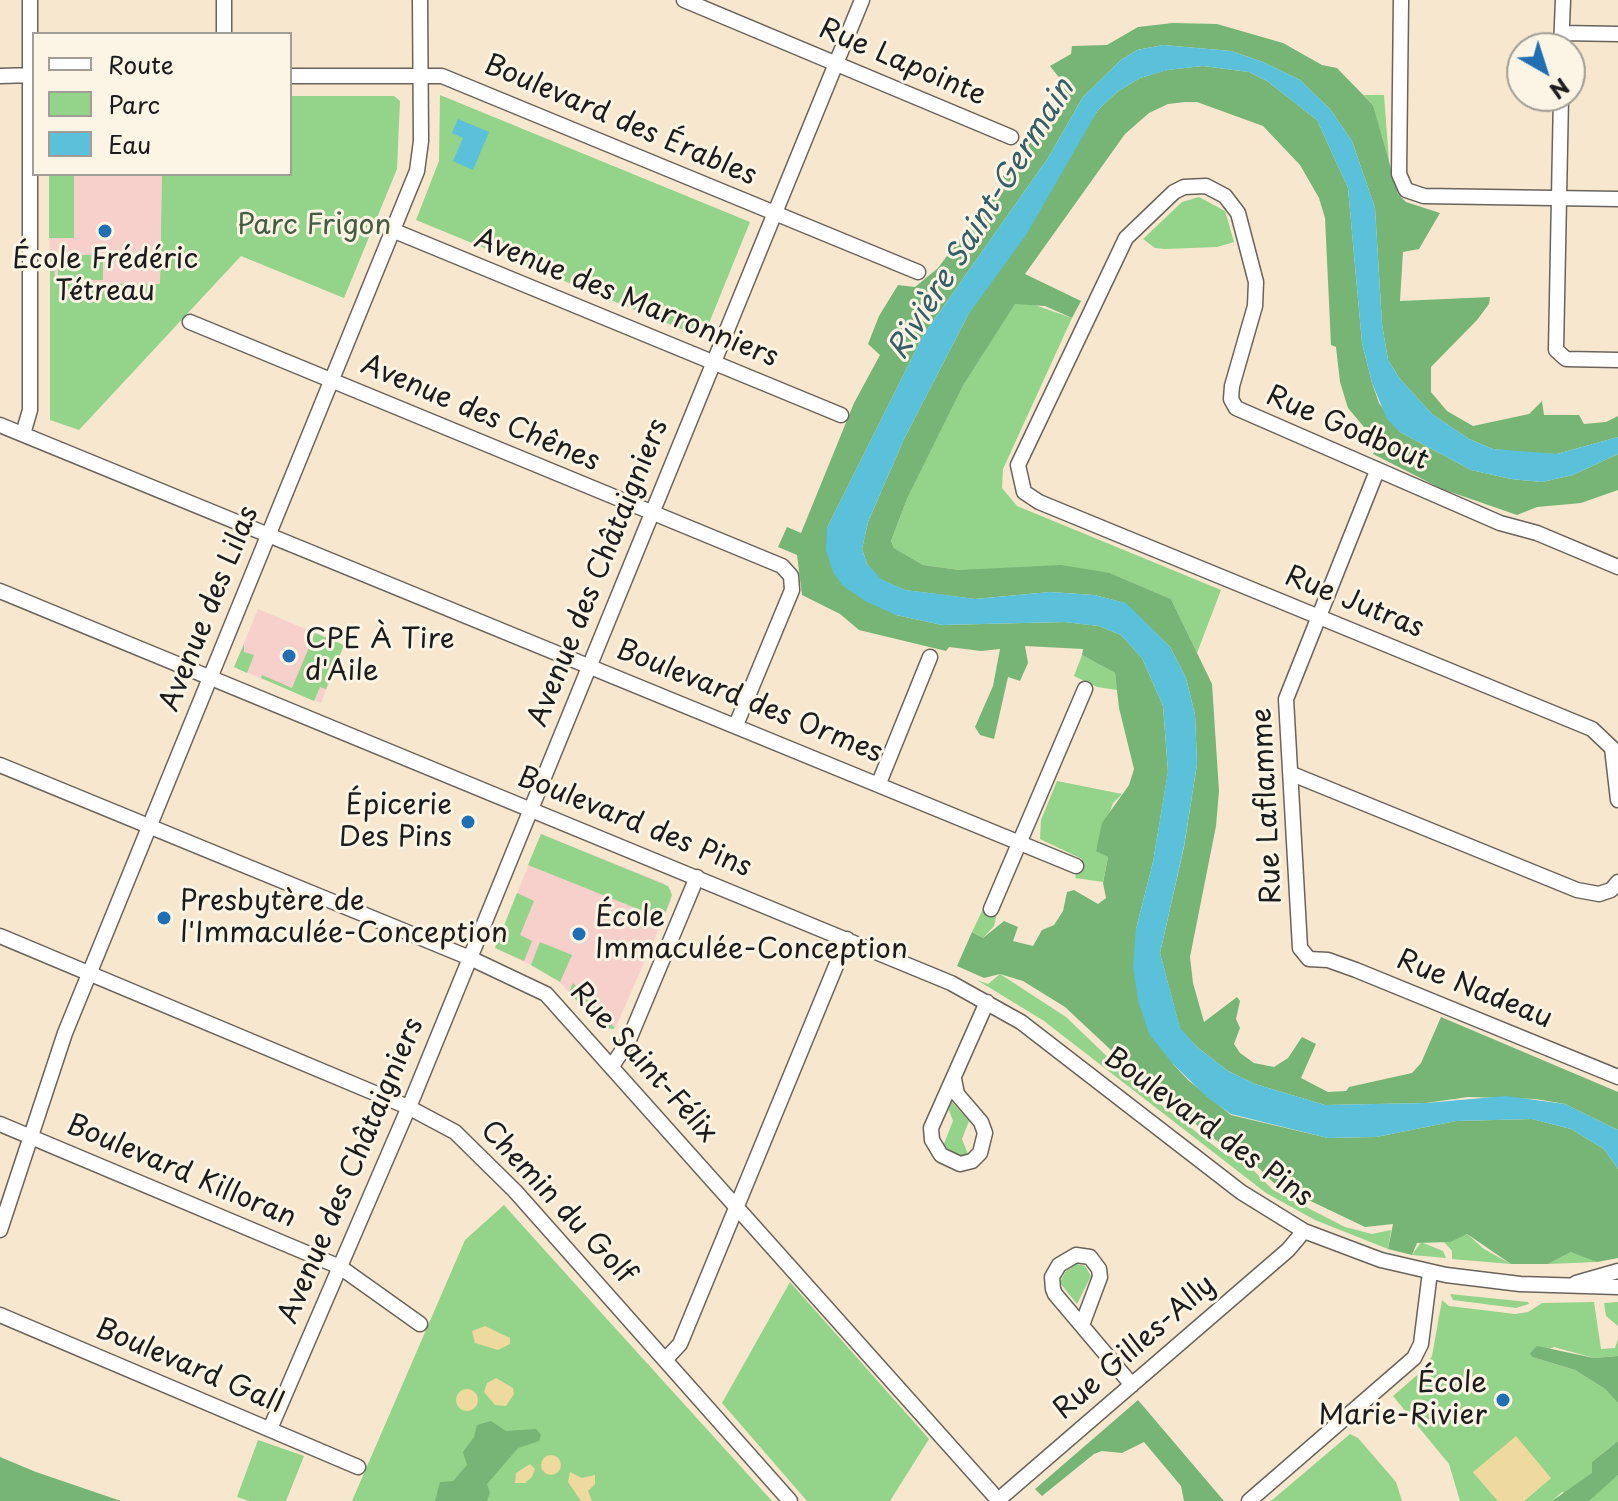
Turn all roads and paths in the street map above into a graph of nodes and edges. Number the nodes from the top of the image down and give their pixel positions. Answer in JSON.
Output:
{"nodes":[{"id":1,"x":30,"y":0,"type":"edge"},
{"id":2,"x":224,"y":0,"type":"edge"},
{"id":3,"x":420,"y":0,"type":"edge"},
{"id":4,"x":684,"y":0,"type":"edge"},
{"id":5,"x":862,"y":0,"type":"edge"},
{"id":6,"x":1401,"y":0,"type":"edge"},
{"id":7,"x":1563,"y":0,"type":"edge"},
{"id":8,"x":224,"y":32,"type":"edge"},
{"id":9,"x":1562,"y":32,"type":"edge"},
{"id":10,"x":1618,"y":34,"type":"edge"},
{"id":11,"x":1586,"y":37,"type":"edge"},
{"id":12,"x":835,"y":63,"type":"junction"},
{"id":13,"x":32,"y":75,"type":"edge"},
{"id":14,"x":0,"y":76,"type":"edge"},
{"id":15,"x":292,"y":76,"type":"edge"},
{"id":16,"x":419,"y":76,"type":"junction"},
{"id":17,"x":1561,"y":112,"type":"edge"},
{"id":18,"x":1011,"y":137,"type":"dead end"},
{"id":19,"x":1559,"y":199,"type":"junction"},
{"id":20,"x":1618,"y":199,"type":"edge"},
{"id":21,"x":774,"y":214,"type":"junction"},
{"id":22,"x":392,"y":230,"type":"junction"},
{"id":23,"x":918,"y":272,"type":"dead end"},
{"id":24,"x":190,"y":322,"type":"dead end"},
{"id":25,"x":1618,"y":360,"type":"edge"},
{"id":26,"x":713,"y":364,"type":"junction"},
{"id":27,"x":331,"y":380,"type":"junction"},
{"id":28,"x":841,"y":415,"type":"dead end"},
{"id":29,"x":0,"y":425,"type":"edge"},
{"id":30,"x":23,"y":434,"type":"junction"},
{"id":31,"x":1377,"y":471,"type":"junction"},
{"id":32,"x":1024,"y":492,"type":"joint"},
{"id":33,"x":651,"y":513,"type":"junction"},
{"id":34,"x":269,"y":533,"type":"junction"},
{"id":35,"x":1618,"y":567,"type":"edge"},
{"id":36,"x":0,"y":591,"type":"edge"},
{"id":37,"x":1318,"y":616,"type":"junction"},
{"id":38,"x":930,"y":657,"type":"dead end"},
{"id":39,"x":590,"y":664,"type":"junction"},
{"id":40,"x":211,"y":678,"type":"junction"},
{"id":41,"x":1085,"y":689,"type":"dead end"},
{"id":42,"x":736,"y":725,"type":"junction"},
{"id":43,"x":0,"y":765,"type":"edge"},
{"id":44,"x":1292,"y":774,"type":"junction"},
{"id":45,"x":879,"y":783,"type":"junction"},
{"id":46,"x":1618,"y":800,"type":"edge"},
{"id":47,"x":531,"y":808,"type":"junction"},
{"id":48,"x":149,"y":827,"type":"junction"},
{"id":49,"x":1019,"y":843,"type":"junction"},
{"id":50,"x":1076,"y":866,"type":"dead end"},
{"id":51,"x":697,"y":877,"type":"junction"},
{"id":52,"x":1618,"y":882,"type":"edge"},
{"id":53,"x":991,"y":909,"type":"dead end"},
{"id":54,"x":0,"y":936,"type":"edge"},
{"id":55,"x":847,"y":939,"type":"junction"},
{"id":56,"x":470,"y":958,"type":"junction"},
{"id":57,"x":1309,"y":959,"type":"joint"},
{"id":58,"x":89,"y":973,"type":"junction"},
{"id":59,"x":987,"y":1002,"type":"junction"},
{"id":60,"x":612,"y":1066,"type":"junction"},
{"id":61,"x":1618,"y":1077,"type":"edge"},
{"id":62,"x":954,"y":1079,"type":"junction"},
{"id":63,"x":408,"y":1107,"type":"junction"},
{"id":64,"x":0,"y":1124,"type":"edge"},
{"id":65,"x":29,"y":1137,"type":"junction"},
{"id":66,"x":737,"y":1206,"type":"junction"},
{"id":67,"x":0,"y":1230,"type":"edge"},
{"id":68,"x":1304,"y":1231,"type":"junction"},
{"id":69,"x":340,"y":1267,"type":"junction"},
{"id":70,"x":1618,"y":1271,"type":"edge"},
{"id":71,"x":1430,"y":1272,"type":"junction"},
{"id":72,"x":1569,"y":1285,"type":"junction"},
{"id":73,"x":1618,"y":1287,"type":"edge"},
{"id":74,"x":0,"y":1315,"type":"edge"},
{"id":75,"x":420,"y":1324,"type":"dead end"},
{"id":76,"x":1082,"y":1325,"type":"junction"},
{"id":77,"x":665,"y":1360,"type":"junction"},
{"id":78,"x":1132,"y":1385,"type":"junction"},
{"id":79,"x":270,"y":1429,"type":"junction"},
{"id":80,"x":358,"y":1467,"type":"dead end"},
{"id":81,"x":790,"y":1501,"type":"edge"},
{"id":82,"x":998,"y":1501,"type":"edge"},
{"id":83,"x":1249,"y":1501,"type":"edge"}],
"edges":[{"from":1,"to":13,"type":"street"},
{"from":2,"to":8,"type":"street"},
{"from":3,"to":16,"type":"street","name":"Avenue des Lilas"},
{"from":4,"to":12,"type":"street","name":"Rue Lapointe"},
{"from":5,"to":12,"type":"street","name":"Avenue des Châtaigniers"},
{"from":6,"to":19,"type":"street"},
{"from":7,"to":9,"type":"street"},
{"from":10,"to":11,"type":"street"},
{"from":12,"to":18,"type":"street","name":"Rue Lapointe"},
{"from":12,"to":21,"type":"street","name":"Avenue des Châtaigniers"},
{"from":13,"to":14,"type":"street"},
{"from":13,"to":30,"type":"street"},
{"from":15,"to":16,"type":"street","name":"Boulevard des Érables"},
{"from":16,"to":21,"type":"street","name":"Boulevard des Érables"},
{"from":16,"to":22,"type":"street","name":"Avenue des Lilas"},
{"from":17,"to":19,"type":"street"},
{"from":19,"to":20,"type":"street"},
{"from":19,"to":25,"type":"street"},
{"from":21,"to":23,"type":"street","name":"Boulevard des Érables"},
{"from":21,"to":26,"type":"street","name":"Avenue des Châtaigniers"},
{"from":22,"to":26,"type":"street","name":"Avenue des Marronniers"},
{"from":22,"to":27,"type":"street","name":"Avenue des Lilas"},
{"from":24,"to":27,"type":"street","name":"Avenue des Chênes"},
{"from":26,"to":28,"type":"street","name":"Avenue des Marronniers"},
{"from":26,"to":33,"type":"street","name":"Avenue des Châtaigniers"},
{"from":27,"to":33,"type":"street","name":"Avenue des Chênes"},
{"from":27,"to":34,"type":"street","name":"Avenue des Lilas"},
{"from":29,"to":30,"type":"street","name":"Boulevard des Ormes"},
{"from":30,"to":34,"type":"street","name":"Boulevard des Ormes"},
{"from":31,"to":32,"type":"street","name":"Rue Godbout"},
{"from":31,"to":35,"type":"street","name":"Rue Godbout"},
{"from":31,"to":37,"type":"street","name":"Rue Laflamme"},
{"from":32,"to":37,"type":"street","name":"Rue Jutras"},
{"from":33,"to":39,"type":"street","name":"Avenue des Châtaigniers"},
{"from":33,"to":42,"type":"street","name":"Avenue des Chênes"},
{"from":34,"to":39,"type":"street","name":"Boulevard des Ormes"},
{"from":34,"to":40,"type":"street","name":"Avenue des Lilas"},
{"from":36,"to":40,"type":"street","name":"Boulevard des Pins"},
{"from":37,"to":44,"type":"street","name":"Rue Laflamme"},
{"from":37,"to":46,"type":"street","name":"Rue Jutras"},
{"from":38,"to":45,"type":"street"},
{"from":39,"to":42,"type":"street","name":"Boulevard des Ormes"},
{"from":39,"to":47,"type":"street","name":"Avenue des Châtaigniers"},
{"from":40,"to":47,"type":"street","name":"Boulevard des Pins"},
{"from":40,"to":48,"type":"street","name":"Avenue des Lilas"},
{"from":41,"to":49,"type":"street"},
{"from":42,"to":45,"type":"street","name":"Boulevard des Ormes"},
{"from":43,"to":48,"type":"street","name":"Rue Saint-Félix"},
{"from":44,"to":52,"type":"street"},
{"from":44,"to":57,"type":"street","name":"Rue Laflamme"},
{"from":45,"to":49,"type":"street","name":"Boulevard des Ormes"},
{"from":47,"to":51,"type":"street","name":"Boulevard des Pins"},
{"from":47,"to":56,"type":"street","name":"Avenue des Châtaigniers"},
{"from":48,"to":56,"type":"street","name":"Rue Saint-Félix"},
{"from":48,"to":58,"type":"street","name":"Avenue des Lilas"},
{"from":49,"to":50,"type":"street","name":"Boulevard des Ormes"},
{"from":49,"to":53,"type":"street"},
{"from":51,"to":55,"type":"street","name":"Boulevard des Pins"},
{"from":51,"to":60,"type":"street"},
{"from":54,"to":58,"type":"street","name":"Chemin du Golf"},
{"from":55,"to":59,"type":"street","name":"Boulevard des Pins"},
{"from":55,"to":66,"type":"street"},
{"from":56,"to":60,"type":"street","name":"Rue Saint-Félix"},
{"from":56,"to":63,"type":"street","name":"Avenue des Châtaigniers"},
{"from":57,"to":61,"type":"street","name":"Rue Nadeau"},
{"from":58,"to":63,"type":"street","name":"Chemin du Golf"},
{"from":58,"to":65,"type":"street","name":"Avenue des Lilas"},
{"from":59,"to":62,"type":"street"},
{"from":59,"to":68,"type":"street","name":"Boulevard des Pins"},
{"from":60,"to":66,"type":"street","name":"Rue Saint-Félix"},
{"from":62,"to":62,"type":"street"},
{"from":63,"to":69,"type":"street","name":"Avenue des Châtaigniers"},
{"from":63,"to":77,"type":"street","name":"Chemin du Golf"},
{"from":64,"to":65,"type":"street","name":"Boulevard Killoran"},
{"from":65,"to":67,"type":"street","name":"Avenue des Lilas"},
{"from":65,"to":69,"type":"street","name":"Boulevard Killoran"},
{"from":66,"to":77,"type":"street"},
{"from":66,"to":82,"type":"street","name":"Rue Saint-Félix"},
{"from":68,"to":71,"type":"street","name":"Boulevard des Pins"},
{"from":68,"to":78,"type":"street","name":"Rue Gilles-Ally"},
{"from":69,"to":75,"type":"street","name":"Boulevard Killoran"},
{"from":69,"to":79,"type":"street","name":"Avenue des Châtaigniers"},
{"from":70,"to":72,"type":"street","name":"Boulevard des Pins"},
{"from":71,"to":72,"type":"street","name":"Boulevard des Pins"},
{"from":71,"to":83,"type":"street"},
{"from":72,"to":73,"type":"street","name":"Boulevard des Pins"},
{"from":74,"to":79,"type":"street","name":"Boulevard Gall"},
{"from":76,"to":76,"type":"street"},
{"from":76,"to":78,"type":"street"},
{"from":77,"to":81,"type":"street","name":"Chemin du Golf"},
{"from":78,"to":82,"type":"street","name":"Rue Gilles-Ally"},
{"from":79,"to":80,"type":"street","name":"Boulevard Gall"}]}
